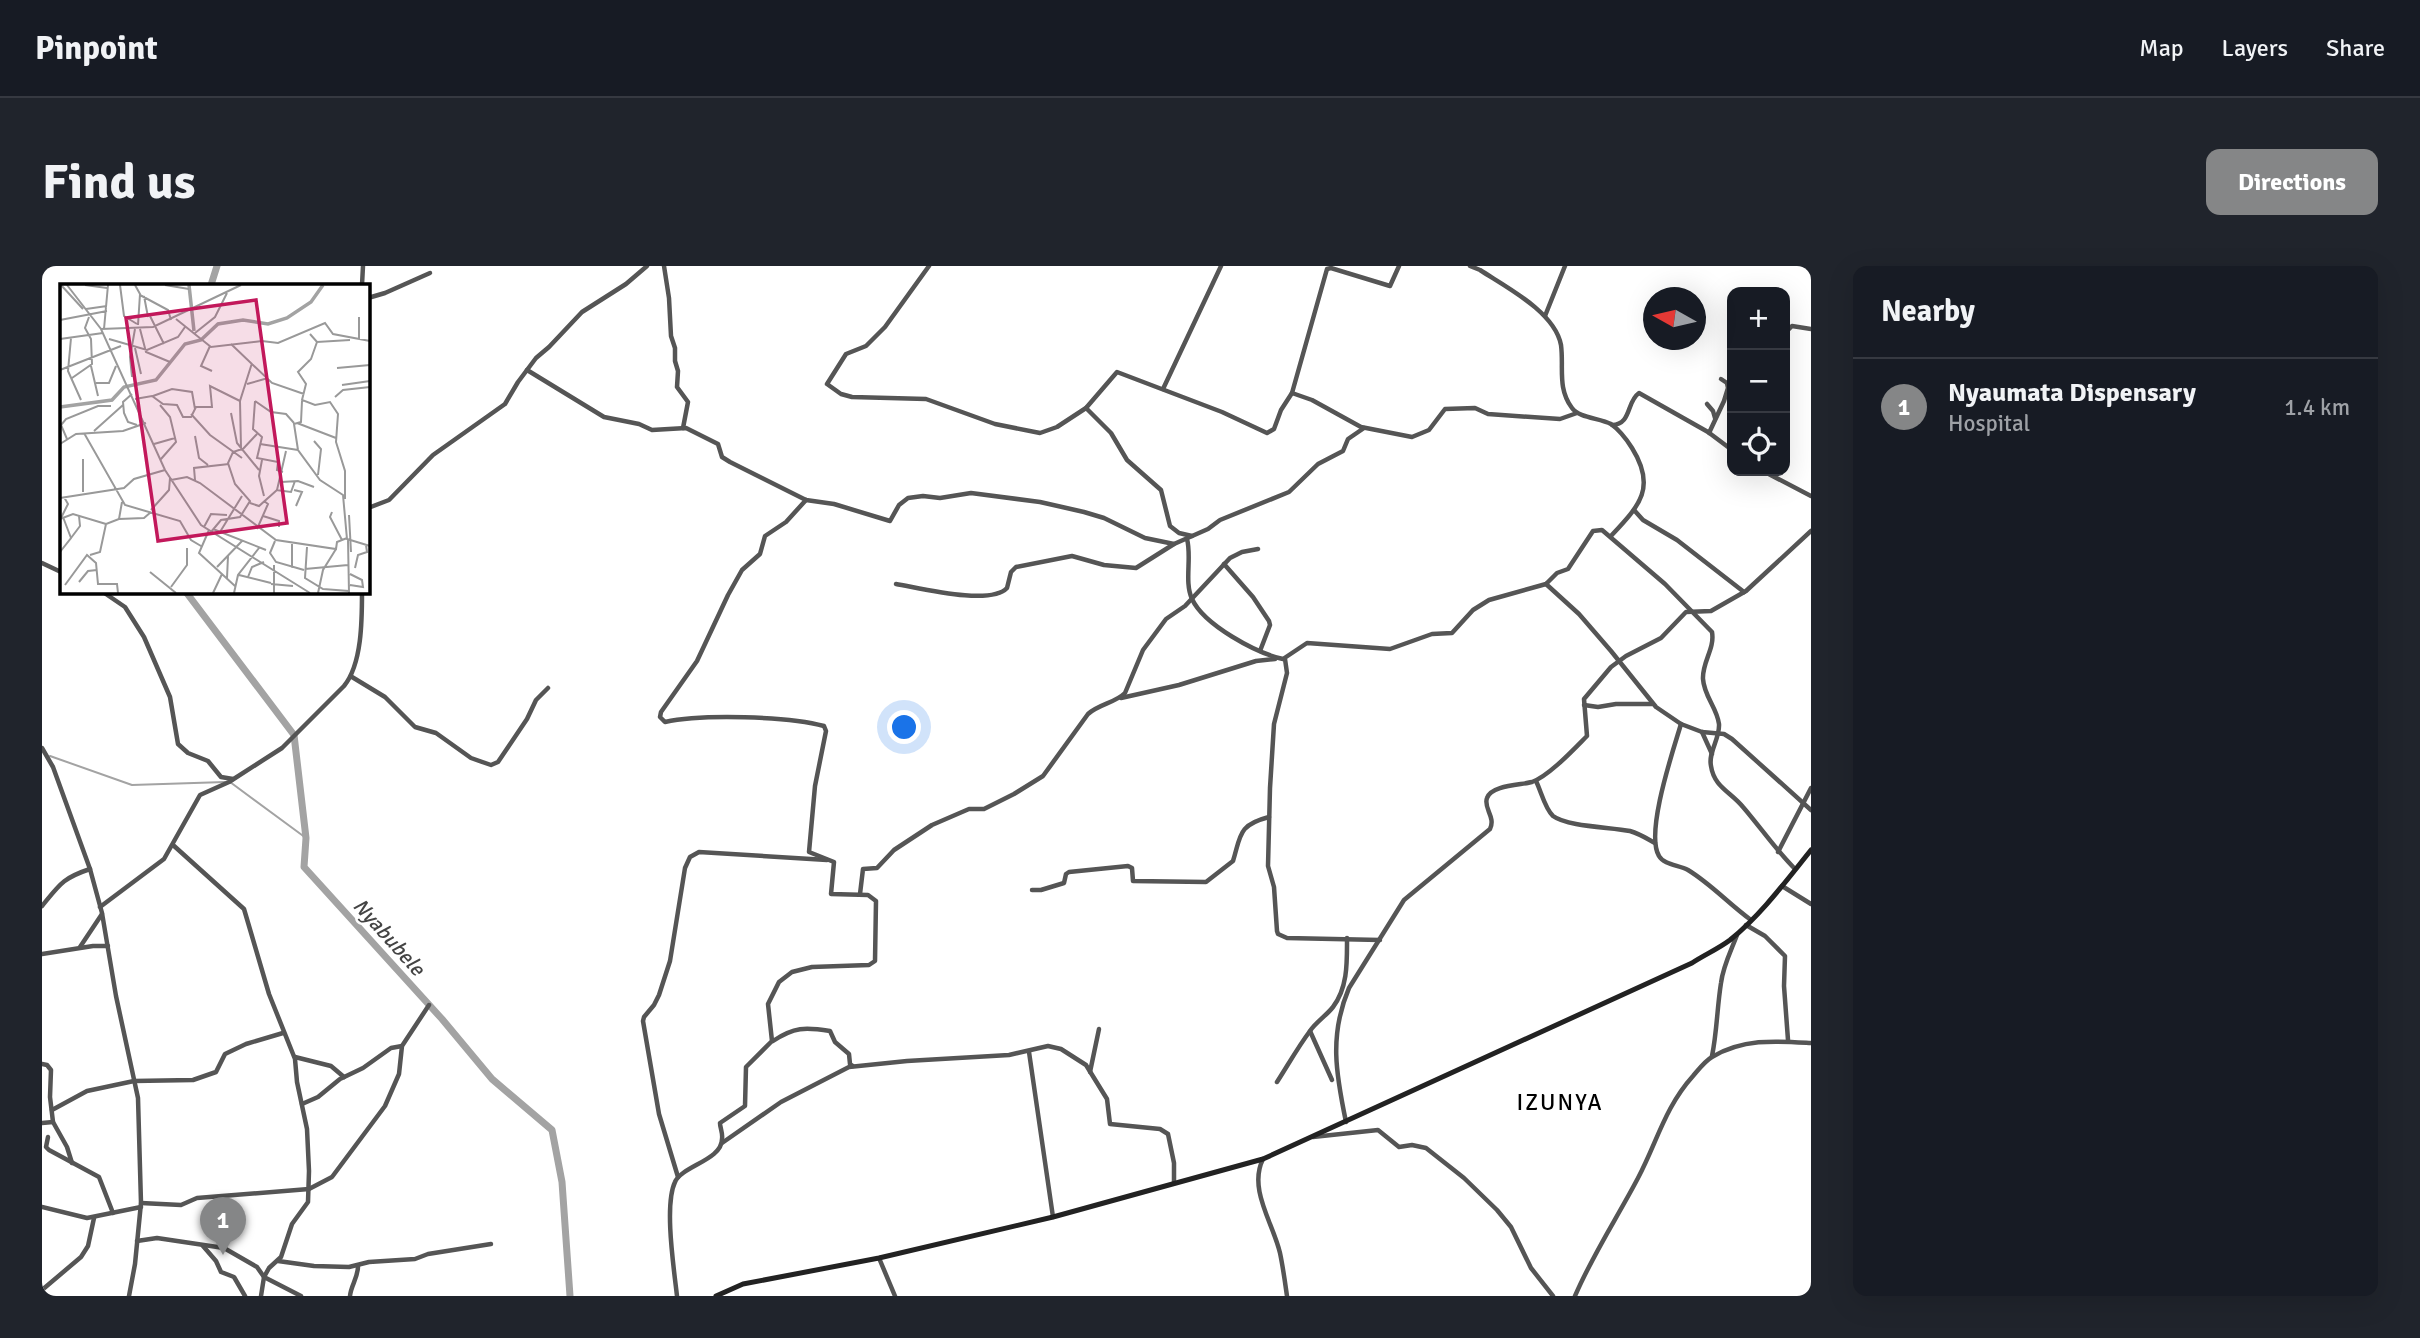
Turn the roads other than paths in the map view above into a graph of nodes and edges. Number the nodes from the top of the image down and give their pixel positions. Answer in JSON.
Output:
{"nodes":[{"id":1,"x":363,"y":266,"type":"edge"},
{"id":2,"x":647,"y":266,"type":"edge"},
{"id":3,"x":664,"y":266,"type":"edge"},
{"id":4,"x":929,"y":266,"type":"edge"},
{"id":5,"x":1221,"y":266,"type":"edge"},
{"id":6,"x":1399,"y":266,"type":"edge"},
{"id":7,"x":1469,"y":266,"type":"edge"},
{"id":8,"x":1565,"y":266,"type":"edge"},
{"id":9,"x":1479,"y":268,"type":"edge"},
{"id":10,"x":430,"y":273,"type":"dead end"},
{"id":11,"x":362,"y":284,"type":"edge"},
{"id":12,"x":369,"y":298,"type":"edge"},
{"id":13,"x":1545,"y":316,"type":"junction"},
{"id":14,"x":1790,"y":328,"type":"edge"},
{"id":15,"x":1811,"y":329,"type":"edge"},
{"id":16,"x":527,"y":370,"type":"junction"},
{"id":17,"x":1721,"y":379,"type":"dead end"},
{"id":18,"x":1163,"y":389,"type":"junction"},
{"id":19,"x":1292,"y":393,"type":"junction"},
{"id":20,"x":1707,"y":404,"type":"dead end"},
{"id":21,"x":1086,"y":408,"type":"junction"},
{"id":22,"x":1578,"y":413,"type":"junction"},
{"id":23,"x":1715,"y":419,"type":"junction"},
{"id":24,"x":1612,"y":424,"type":"junction"},
{"id":25,"x":683,"y":428,"type":"junction"},
{"id":26,"x":1364,"y":428,"type":"junction"},
{"id":27,"x":1709,"y":433,"type":"junction"},
{"id":28,"x":1727,"y":444,"type":"edge"},
{"id":29,"x":1773,"y":476,"type":"edge"},
{"id":30,"x":1811,"y":496,"type":"edge"},
{"id":31,"x":806,"y":500,"type":"junction"},
{"id":32,"x":369,"y":508,"type":"edge"},
{"id":33,"x":1634,"y":510,"type":"junction"},
{"id":34,"x":1811,"y":531,"type":"edge"},
{"id":35,"x":1611,"y":536,"type":"junction"},
{"id":36,"x":1189,"y":537,"type":"junction"},
{"id":37,"x":1174,"y":544,"type":"junction"},
{"id":38,"x":1258,"y":549,"type":"dead end"},
{"id":39,"x":42,"y":563,"type":"edge"},
{"id":40,"x":1224,"y":564,"type":"junction"},
{"id":41,"x":60,"y":572,"type":"edge"},
{"id":42,"x":897,"y":584,"type":"dead end"},
{"id":43,"x":1546,"y":584,"type":"junction"},
{"id":44,"x":1744,"y":592,"type":"junction"},
{"id":45,"x":104,"y":593,"type":"edge"},
{"id":46,"x":362,"y":593,"type":"edge"},
{"id":47,"x":1191,"y":598,"type":"junction"},
{"id":48,"x":1690,"y":611,"type":"junction"},
{"id":49,"x":1260,"y":652,"type":"junction"},
{"id":50,"x":1282,"y":659,"type":"junction"},
{"id":51,"x":1620,"y":660,"type":"junction"},
{"id":52,"x":352,"y":677,"type":"junction"},
{"id":53,"x":548,"y":688,"type":"dead end"},
{"id":54,"x":1120,"y":698,"type":"junction"},
{"id":55,"x":1653,"y":704,"type":"junction"},
{"id":56,"x":1584,"y":705,"type":"junction"},
{"id":57,"x":1681,"y":724,"type":"junction"},
{"id":58,"x":1702,"y":732,"type":"junction"},
{"id":59,"x":1719,"y":733,"type":"junction"},
{"id":60,"x":42,"y":748,"type":"edge"},
{"id":61,"x":1712,"y":754,"type":"junction"},
{"id":62,"x":234,"y":779,"type":"junction"},
{"id":63,"x":1536,"y":780,"type":"junction"},
{"id":64,"x":1811,"y":788,"type":"edge"},
{"id":65,"x":1803,"y":803,"type":"junction"},
{"id":66,"x":1811,"y":810,"type":"edge"},
{"id":67,"x":1269,"y":817,"type":"junction"},
{"id":68,"x":1655,"y":843,"type":"junction"},
{"id":69,"x":173,"y":845,"type":"junction"},
{"id":70,"x":1811,"y":850,"type":"edge"},
{"id":71,"x":1778,"y":852,"type":"junction"},
{"id":72,"x":832,"y":860,"type":"junction"},
{"id":73,"x":90,"y":869,"type":"junction"},
{"id":74,"x":1796,"y":869,"type":"junction"},
{"id":75,"x":1782,"y":886,"type":"junction"},
{"id":76,"x":1032,"y":890,"type":"dead end"},
{"id":77,"x":860,"y":894,"type":"junction"},
{"id":78,"x":1811,"y":904,"type":"edge"},
{"id":79,"x":42,"y":906,"type":"edge"},
{"id":80,"x":101,"y":910,"type":"junction"},
{"id":81,"x":1751,"y":920,"type":"junction"},
{"id":82,"x":1746,"y":925,"type":"junction"},
{"id":83,"x":1738,"y":933,"type":"junction"},
{"id":84,"x":1347,"y":938,"type":"junction"},
{"id":85,"x":1380,"y":940,"type":"junction"},
{"id":86,"x":107,"y":946,"type":"junction"},
{"id":87,"x":79,"y":948,"type":"junction"},
{"id":88,"x":42,"y":954,"type":"edge"},
{"id":89,"x":429,"y":1005,"type":"dead end"},
{"id":90,"x":1099,"y":1029,"type":"dead end"},
{"id":91,"x":1310,"y":1030,"type":"junction"},
{"id":92,"x":283,"y":1032,"type":"junction"},
{"id":93,"x":1788,"y":1040,"type":"junction"},
{"id":94,"x":772,"y":1041,"type":"junction"},
{"id":95,"x":1811,"y":1043,"type":"edge"},
{"id":96,"x":402,"y":1046,"type":"junction"},
{"id":97,"x":1029,"y":1051,"type":"junction"},
{"id":98,"x":294,"y":1057,"type":"junction"},
{"id":99,"x":1712,"y":1057,"type":"junction"},
{"id":100,"x":42,"y":1064,"type":"edge"},
{"id":101,"x":854,"y":1066,"type":"junction"},
{"id":102,"x":1090,"y":1072,"type":"junction"},
{"id":103,"x":344,"y":1077,"type":"junction"},
{"id":104,"x":1332,"y":1080,"type":"dead end"},
{"id":105,"x":134,"y":1081,"type":"junction"},
{"id":106,"x":1277,"y":1082,"type":"dead end"},
{"id":107,"x":302,"y":1104,"type":"junction"},
{"id":108,"x":52,"y":1110,"type":"junction"},
{"id":109,"x":53,"y":1122,"type":"junction"},
{"id":110,"x":1346,"y":1122,"type":"junction"},
{"id":111,"x":42,"y":1123,"type":"edge"},
{"id":112,"x":48,"y":1137,"type":"dead end"},
{"id":113,"x":1307,"y":1138,"type":"junction"},
{"id":114,"x":721,"y":1143,"type":"junction"},
{"id":115,"x":1263,"y":1159,"type":"junction"},
{"id":116,"x":72,"y":1163,"type":"junction"},
{"id":117,"x":678,"y":1177,"type":"junction"},
{"id":118,"x":1174,"y":1182,"type":"junction"},
{"id":119,"x":309,"y":1189,"type":"junction"},
{"id":120,"x":141,"y":1205,"type":"junction"},
{"id":121,"x":42,"y":1207,"type":"edge"},
{"id":122,"x":113,"y":1213,"type":"junction"},
{"id":123,"x":94,"y":1217,"type":"junction"},
{"id":124,"x":1053,"y":1217,"type":"junction"},
{"id":125,"x":137,"y":1241,"type":"junction"},
{"id":126,"x":491,"y":1244,"type":"dead end"},
{"id":127,"x":203,"y":1245,"type":"junction"},
{"id":128,"x":879,"y":1258,"type":"junction"},
{"id":129,"x":278,"y":1261,"type":"junction"},
{"id":130,"x":358,"y":1266,"type":"junction"},
{"id":131,"x":264,"y":1277,"type":"junction"},
{"id":132,"x":42,"y":1290,"type":"edge"},
{"id":133,"x":129,"y":1296,"type":"edge"},
{"id":134,"x":245,"y":1296,"type":"edge"},
{"id":135,"x":261,"y":1296,"type":"edge"},
{"id":136,"x":301,"y":1296,"type":"edge"},
{"id":137,"x":350,"y":1296,"type":"edge"},
{"id":138,"x":677,"y":1296,"type":"edge"},
{"id":139,"x":716,"y":1296,"type":"edge"},
{"id":140,"x":895,"y":1296,"type":"edge"},
{"id":141,"x":1287,"y":1296,"type":"edge"},
{"id":142,"x":1553,"y":1296,"type":"edge"},
{"id":143,"x":1575,"y":1296,"type":"edge"}],
"edges":[{"from":1,"to":11,"type":"street"},
{"from":2,"to":16,"type":"street"},
{"from":3,"to":25,"type":"street"},
{"from":4,"to":21,"type":"street"},
{"from":5,"to":18,"type":"street"},
{"from":6,"to":19,"type":"street"},
{"from":7,"to":9,"type":"street"},
{"from":8,"to":13,"type":"street"},
{"from":9,"to":13,"type":"street"},
{"from":10,"to":12,"type":"street"},
{"from":13,"to":22,"type":"street"},
{"from":14,"to":15,"type":"street"},
{"from":16,"to":25,"type":"street"},
{"from":16,"to":32,"type":"street"},
{"from":17,"to":23,"type":"street"},
{"from":18,"to":19,"type":"street"},
{"from":18,"to":21,"type":"street"},
{"from":19,"to":26,"type":"street"},
{"from":20,"to":23,"type":"street"},
{"from":21,"to":36,"type":"street"},
{"from":22,"to":24,"type":"street"},
{"from":22,"to":26,"type":"street"},
{"from":23,"to":27,"type":"street"},
{"from":24,"to":27,"type":"street"},
{"from":24,"to":33,"type":"street"},
{"from":25,"to":31,"type":"street"},
{"from":26,"to":36,"type":"street"},
{"from":27,"to":28,"type":"street"},
{"from":29,"to":30,"type":"street"},
{"from":31,"to":37,"type":"street"},
{"from":31,"to":72,"type":"street"},
{"from":33,"to":35,"type":"street"},
{"from":33,"to":44,"type":"street"},
{"from":34,"to":44,"type":"street"},
{"from":35,"to":43,"type":"street"},
{"from":35,"to":48,"type":"street"},
{"from":36,"to":37,"type":"street"},
{"from":36,"to":47,"type":"street"},
{"from":37,"to":42,"type":"street"},
{"from":38,"to":40,"type":"street"},
{"from":39,"to":41,"type":"street"},
{"from":40,"to":47,"type":"street"},
{"from":40,"to":49,"type":"street"},
{"from":43,"to":50,"type":"street"},
{"from":43,"to":51,"type":"street"},
{"from":44,"to":48,"type":"street"},
{"from":45,"to":62,"type":"street"},
{"from":46,"to":52,"type":"street"},
{"from":47,"to":49,"type":"street"},
{"from":47,"to":54,"type":"street"},
{"from":48,"to":51,"type":"street"},
{"from":48,"to":59,"type":"street"},
{"from":49,"to":50,"type":"street"},
{"from":50,"to":54,"type":"street"},
{"from":50,"to":67,"type":"street"},
{"from":51,"to":55,"type":"street"},
{"from":51,"to":56,"type":"street"},
{"from":52,"to":53,"type":"street"},
{"from":52,"to":62,"type":"street"},
{"from":54,"to":77,"type":"street"},
{"from":55,"to":56,"type":"street"},
{"from":55,"to":57,"type":"street"},
{"from":56,"to":63,"type":"street"},
{"from":57,"to":58,"type":"street"},
{"from":57,"to":68,"type":"street"},
{"from":58,"to":59,"type":"street"},
{"from":58,"to":61,"type":"street"},
{"from":59,"to":61,"type":"street"},
{"from":59,"to":65,"type":"street"},
{"from":60,"to":73,"type":"street"},
{"from":61,"to":71,"type":"street"},
{"from":62,"to":69,"type":"street"},
{"from":63,"to":68,"type":"street"},
{"from":63,"to":85,"type":"street"},
{"from":64,"to":65,"type":"street"},
{"from":65,"to":66,"type":"street"},
{"from":65,"to":71,"type":"street"},
{"from":67,"to":76,"type":"street"},
{"from":67,"to":84,"type":"street"},
{"from":68,"to":81,"type":"street"},
{"from":69,"to":80,"type":"street"},
{"from":69,"to":92,"type":"street"},
{"from":70,"to":74,"type":"street"},
{"from":71,"to":74,"type":"street"},
{"from":72,"to":77,"type":"street"},
{"from":72,"to":117,"type":"street"},
{"from":73,"to":79,"type":"street"},
{"from":73,"to":80,"type":"street"},
{"from":74,"to":75,"type":"street"},
{"from":75,"to":78,"type":"street"},
{"from":75,"to":81,"type":"street"},
{"from":77,"to":94,"type":"street"},
{"from":80,"to":86,"type":"street"},
{"from":80,"to":87,"type":"street"},
{"from":81,"to":82,"type":"street"},
{"from":82,"to":83,"type":"street"},
{"from":82,"to":93,"type":"street"},
{"from":83,"to":99,"type":"street"},
{"from":83,"to":110,"type":"street"},
{"from":84,"to":85,"type":"street"},
{"from":84,"to":91,"type":"street"},
{"from":85,"to":110,"type":"street"},
{"from":86,"to":87,"type":"street"},
{"from":86,"to":105,"type":"street"},
{"from":87,"to":88,"type":"street"},
{"from":89,"to":96,"type":"street"},
{"from":90,"to":102,"type":"street"},
{"from":91,"to":104,"type":"street"},
{"from":91,"to":106,"type":"street"},
{"from":92,"to":98,"type":"street"},
{"from":92,"to":105,"type":"street"},
{"from":93,"to":95,"type":"street"},
{"from":93,"to":99,"type":"street"},
{"from":94,"to":101,"type":"street"},
{"from":94,"to":114,"type":"street"},
{"from":96,"to":103,"type":"street"},
{"from":96,"to":119,"type":"street"},
{"from":97,"to":101,"type":"street"},
{"from":97,"to":102,"type":"street"},
{"from":97,"to":124,"type":"street"},
{"from":98,"to":103,"type":"street"},
{"from":98,"to":107,"type":"street"},
{"from":99,"to":143,"type":"street"},
{"from":100,"to":108,"type":"street"},
{"from":101,"to":114,"type":"street"},
{"from":102,"to":118,"type":"street"},
{"from":103,"to":107,"type":"street"},
{"from":105,"to":108,"type":"street"},
{"from":105,"to":120,"type":"street"},
{"from":107,"to":119,"type":"street"},
{"from":108,"to":109,"type":"street"},
{"from":109,"to":111,"type":"street"},
{"from":109,"to":116,"type":"street"},
{"from":110,"to":113,"type":"street"},
{"from":112,"to":116,"type":"street"},
{"from":113,"to":115,"type":"street"},
{"from":113,"to":142,"type":"street"},
{"from":114,"to":117,"type":"street"},
{"from":115,"to":118,"type":"street"},
{"from":115,"to":141,"type":"street"},
{"from":116,"to":122,"type":"street"},
{"from":117,"to":138,"type":"street"},
{"from":118,"to":124,"type":"street"},
{"from":119,"to":120,"type":"street"},
{"from":119,"to":129,"type":"street"},
{"from":120,"to":122,"type":"street"},
{"from":120,"to":125,"type":"street"},
{"from":121,"to":123,"type":"street"},
{"from":122,"to":123,"type":"street"},
{"from":123,"to":132,"type":"street"},
{"from":124,"to":128,"type":"street"},
{"from":125,"to":127,"type":"street"},
{"from":125,"to":133,"type":"street"},
{"from":126,"to":130,"type":"street"},
{"from":127,"to":131,"type":"street"},
{"from":127,"to":134,"type":"street"},
{"from":128,"to":139,"type":"street"},
{"from":128,"to":140,"type":"street"},
{"from":129,"to":130,"type":"street"},
{"from":129,"to":131,"type":"street"},
{"from":130,"to":137,"type":"street"},
{"from":131,"to":135,"type":"street"},
{"from":131,"to":136,"type":"street"}]}
